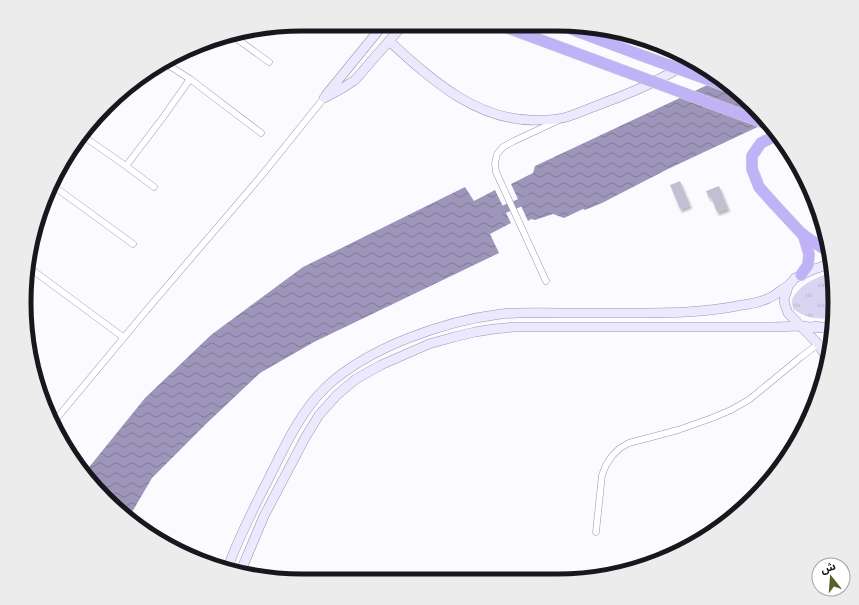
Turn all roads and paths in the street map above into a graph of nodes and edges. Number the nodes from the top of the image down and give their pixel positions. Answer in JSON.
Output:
{"nodes":[{"id":1,"x":378,"y":31,"type":"edge"},
{"id":2,"x":398,"y":31,"type":"edge"},
{"id":3,"x":516,"y":31,"type":"edge"},
{"id":4,"x":581,"y":32,"type":"edge"},
{"id":5,"x":237,"y":39,"type":"edge"},
{"id":6,"x":389,"y":41,"type":"junction"},
{"id":7,"x":269,"y":62,"type":"dead end"},
{"id":8,"x":686,"y":64,"type":"edge"},
{"id":9,"x":169,"y":66,"type":"edge"},
{"id":10,"x":190,"y":79,"type":"junction"},
{"id":11,"x":714,"y":82,"type":"edge"},
{"id":12,"x":324,"y":98,"type":"junction"},
{"id":13,"x":568,"y":117,"type":"junction"},
{"id":14,"x":759,"y":121,"type":"edge"},
{"id":15,"x":261,"y":134,"type":"dead end"},
{"id":16,"x":772,"y":137,"type":"edge"},
{"id":17,"x":86,"y":138,"type":"edge"},
{"id":18,"x":126,"y":166,"type":"junction"},
{"id":19,"x":154,"y":187,"type":"dead end"},
{"id":20,"x":56,"y":188,"type":"edge"},
{"id":21,"x":802,"y":234,"type":"junction"},
{"id":22,"x":133,"y":244,"type":"dead end"},
{"id":23,"x":823,"y":248,"type":"edge"},
{"id":24,"x":826,"y":265,"type":"edge"},
{"id":25,"x":33,"y":270,"type":"edge"},
{"id":26,"x":801,"y":275,"type":"junction"},
{"id":27,"x":546,"y":281,"type":"dead end"},
{"id":28,"x":789,"y":285,"type":"junction"},
{"id":29,"x":793,"y":318,"type":"junction"},
{"id":30,"x":802,"y":326,"type":"junction"},
{"id":31,"x":820,"y":328,"type":"junction"},
{"id":32,"x":827,"y":329,"type":"edge"},
{"id":33,"x":123,"y":337,"type":"junction"},
{"id":34,"x":818,"y":344,"type":"junction"},
{"id":35,"x":823,"y":353,"type":"edge"},
{"id":36,"x":57,"y":418,"type":"edge"},
{"id":37,"x":596,"y":532,"type":"dead end"},
{"id":38,"x":229,"y":564,"type":"edge"},
{"id":39,"x":242,"y":567,"type":"edge"}],
"edges":[{"from":1,"to":12,"type":"street"},
{"from":2,"to":6,"type":"street"},
{"from":3,"to":14,"type":"highway","bridge":true},
{"from":4,"to":11,"type":"highway","bridge":true},
{"from":5,"to":7,"type":"street"},
{"from":6,"to":12,"type":"street"},
{"from":6,"to":13,"type":"street"},
{"from":8,"to":13,"type":"street"},
{"from":9,"to":10,"type":"street"},
{"from":10,"to":15,"type":"street"},
{"from":10,"to":18,"type":"street"},
{"from":12,"to":33,"type":"street"},
{"from":13,"to":27,"type":"street"},
{"from":16,"to":21,"type":"highway"},
{"from":17,"to":18,"type":"street"},
{"from":18,"to":19,"type":"street"},
{"from":20,"to":22,"type":"street"},
{"from":21,"to":23,"type":"highway"},
{"from":21,"to":26,"type":"highway"},
{"from":24,"to":26,"type":"street"},
{"from":25,"to":33,"type":"street"},
{"from":26,"to":28,"type":"street"},
{"from":28,"to":29,"type":"street"},
{"from":28,"to":38,"type":"street"},
{"from":29,"to":30,"type":"street"},
{"from":29,"to":31,"type":"street"},
{"from":30,"to":31,"type":"street"},
{"from":30,"to":34,"type":"street"},
{"from":30,"to":39,"type":"street"},
{"from":31,"to":32,"type":"street"},
{"from":33,"to":36,"type":"street"},
{"from":34,"to":35,"type":"street"},
{"from":34,"to":37,"type":"street"}]}
